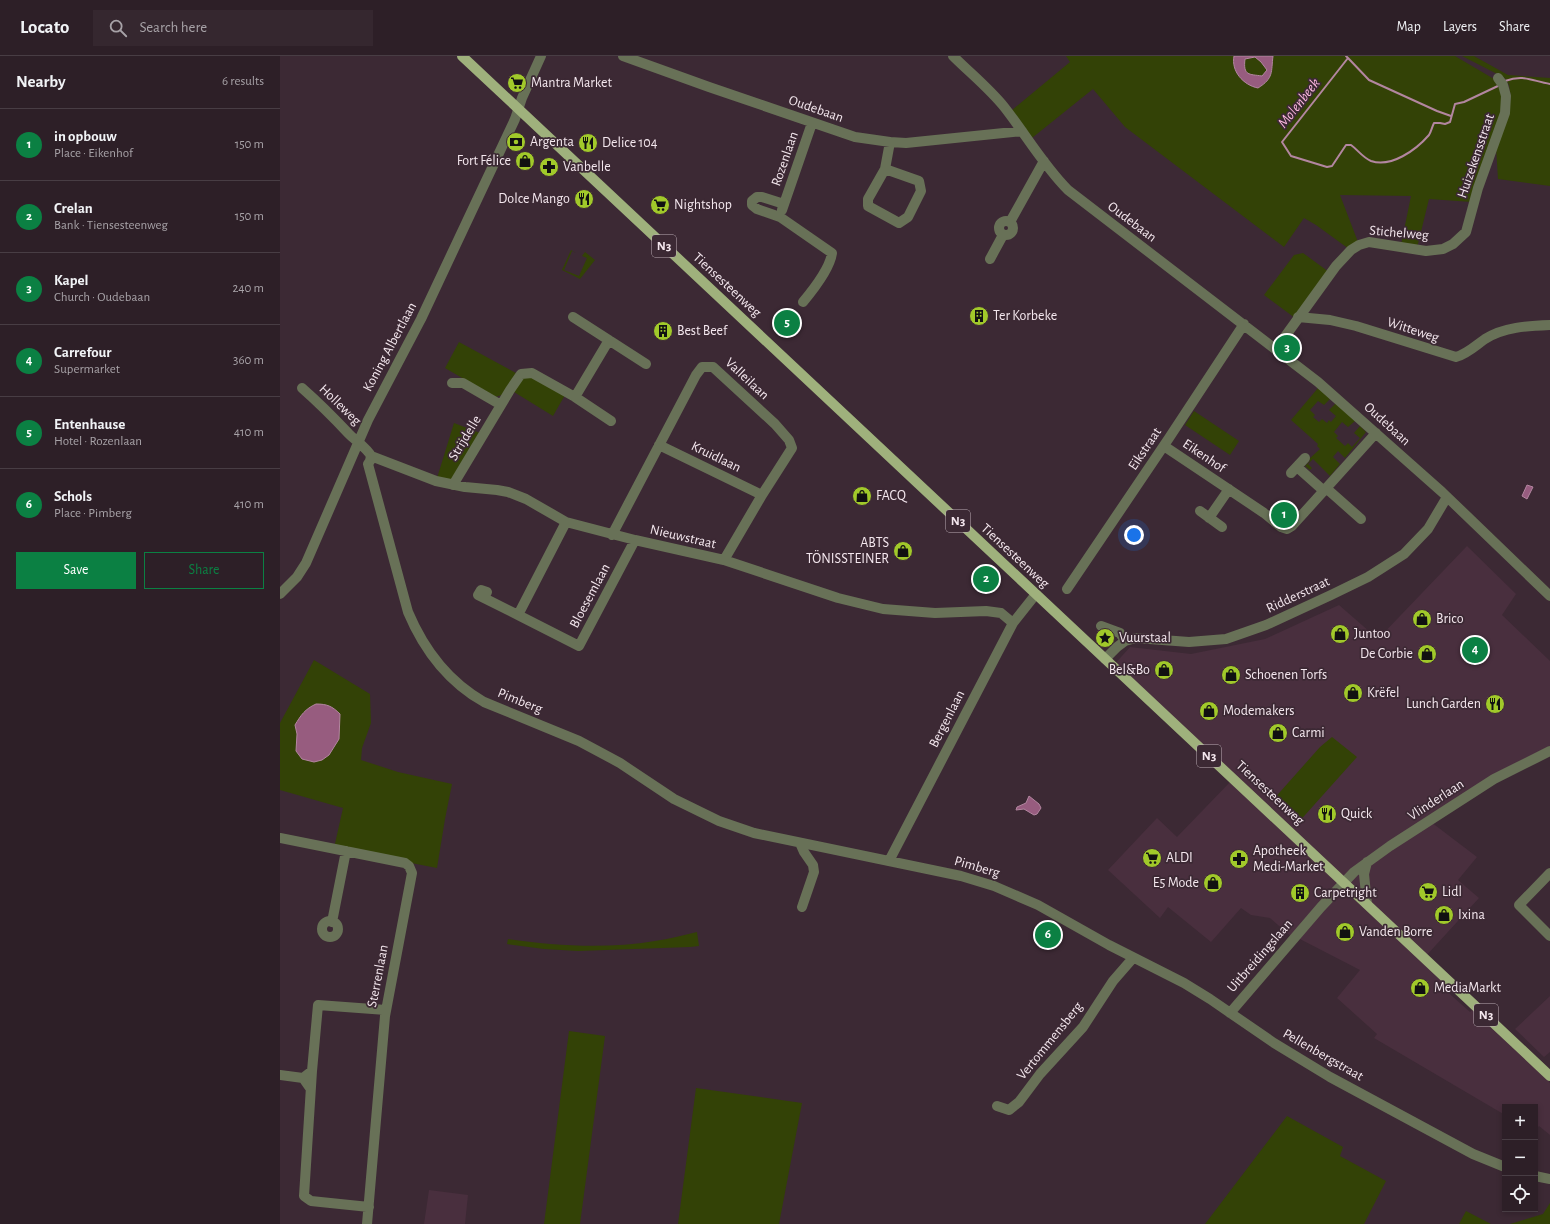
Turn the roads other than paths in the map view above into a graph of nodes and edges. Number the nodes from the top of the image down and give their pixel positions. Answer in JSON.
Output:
{"nodes":[{"id":1,"x":462,"y":56,"type":"edge"},
{"id":2,"x":541,"y":56,"type":"edge"},
{"id":3,"x":623,"y":56,"type":"edge"},
{"id":4,"x":953,"y":56,"type":"edge"},
{"id":5,"x":1498,"y":78,"type":"dead end"},
{"id":6,"x":519,"y":109,"type":"junction"},
{"id":7,"x":812,"y":123,"type":"junction"},
{"id":8,"x":1022,"y":131,"type":"junction"},
{"id":9,"x":890,"y":142,"type":"junction"},
{"id":10,"x":1044,"y":161,"type":"junction"},
{"id":11,"x":885,"y":169,"type":"junction"},
{"id":12,"x":784,"y":204,"type":"junction"},
{"id":13,"x":780,"y":216,"type":"junction"},
{"id":14,"x":1458,"y":241,"type":"joint"},
{"id":15,"x":990,"y":259,"type":"dead end"},
{"id":16,"x":803,"y":302,"type":"dead end"},
{"id":17,"x":572,"y":317,"type":"dead end"},
{"id":18,"x":1298,"y":317,"type":"junction"},
{"id":19,"x":1244,"y":324,"type":"junction"},
{"id":20,"x":1550,"y":325,"type":"edge"},
{"id":21,"x":609,"y":340,"type":"junction"},
{"id":22,"x":1276,"y":349,"type":"junction"},
{"id":23,"x":646,"y":364,"type":"dead end"},
{"id":24,"x":452,"y":383,"type":"dead end"},
{"id":25,"x":302,"y":388,"type":"dead end"},
{"id":26,"x":575,"y":397,"type":"junction"},
{"id":27,"x":501,"y":405,"type":"junction"},
{"id":28,"x":611,"y":421,"type":"dead end"},
{"id":29,"x":1376,"y":433,"type":"junction"},
{"id":30,"x":358,"y":442,"type":"junction"},
{"id":31,"x":659,"y":445,"type":"junction"},
{"id":32,"x":1164,"y":446,"type":"junction"},
{"id":33,"x":371,"y":456,"type":"junction"},
{"id":34,"x":1305,"y":458,"type":"dead end"},
{"id":35,"x":453,"y":485,"type":"junction"},
{"id":36,"x":1229,"y":489,"type":"junction"},
{"id":37,"x":1325,"y":489,"type":"junction"},
{"id":38,"x":762,"y":495,"type":"junction"},
{"id":39,"x":1447,"y":497,"type":"junction"},
{"id":40,"x":1200,"y":511,"type":"dead end"},
{"id":41,"x":1209,"y":518,"type":"junction"},
{"id":42,"x":1361,"y":519,"type":"dead end"},
{"id":43,"x":566,"y":522,"type":"junction"},
{"id":44,"x":1222,"y":527,"type":"dead end"},
{"id":45,"x":612,"y":535,"type":"junction"},
{"id":46,"x":635,"y":540,"type":"junction"},
{"id":47,"x":724,"y":560,"type":"junction"},
{"id":48,"x":1067,"y":589,"type":"dead end"},
{"id":49,"x":280,"y":594,"type":"edge"},
{"id":50,"x":1036,"y":594,"type":"junction"},
{"id":51,"x":1550,"y":596,"type":"edge"},
{"id":52,"x":484,"y":598,"type":"dead end"},
{"id":53,"x":518,"y":615,"type":"junction"},
{"id":54,"x":1013,"y":623,"type":"junction"},
{"id":55,"x":1101,"y":626,"type":"dead end"},
{"id":56,"x":1125,"y":641,"type":"junction"},
{"id":57,"x":1105,"y":659,"type":"junction"},
{"id":58,"x":1550,"y":750,"type":"edge"},
{"id":59,"x":280,"y":838,"type":"edge"},
{"id":60,"x":800,"y":843,"type":"junction"},
{"id":61,"x":346,"y":851,"type":"junction"},
{"id":62,"x":889,"y":861,"type":"junction"},
{"id":63,"x":1368,"y":862,"type":"junction"},
{"id":64,"x":1550,"y":873,"type":"edge"},
{"id":65,"x":1344,"y":882,"type":"junction"},
{"id":66,"x":1367,"y":904,"type":"junction"},
{"id":67,"x":802,"y":907,"type":"dead end"},
{"id":68,"x":332,"y":922,"type":"dead end"},
{"id":69,"x":1550,"y":936,"type":"edge"},
{"id":70,"x":1133,"y":958,"type":"junction"},
{"id":71,"x":386,"y":1010,"type":"junction"},
{"id":72,"x":1230,"y":1013,"type":"junction"},
{"id":73,"x":312,"y":1071,"type":"junction"},
{"id":74,"x":280,"y":1075,"type":"edge"},
{"id":75,"x":1550,"y":1076,"type":"edge"},
{"id":76,"x":303,"y":1078,"type":"junction"},
{"id":77,"x":310,"y":1088,"type":"junction"},
{"id":78,"x":997,"y":1106,"type":"dead end"},
{"id":79,"x":1502,"y":1166,"type":"edge"},
{"id":80,"x":1538,"y":1177,"type":"edge"},
{"id":81,"x":1550,"y":1179,"type":"edge"},
{"id":82,"x":369,"y":1207,"type":"junction"},
{"id":83,"x":367,"y":1224,"type":"edge"}],
"edges":[{"from":1,"to":6,"type":"main road","name":"Tiensesteenweg","number":"N3"},
{"from":2,"to":6,"type":"street","name":"Koning Albertlaan"},
{"from":3,"to":7,"type":"street","name":"Oudebaan"},
{"from":4,"to":8,"type":"street"},
{"from":5,"to":14,"type":"street","name":"Huizekensstraat"},
{"from":6,"to":30,"type":"street","name":"Koning Albertlaan"},
{"from":6,"to":50,"type":"main road","name":"Tiensesteenweg","number":"N3"},
{"from":7,"to":9,"type":"street","name":"Oudebaan"},
{"from":7,"to":12,"type":"street","name":"Rozenlaan"},
{"from":8,"to":9,"type":"street","name":"Oudebaan"},
{"from":8,"to":10,"type":"street","name":"Oudebaan"},
{"from":9,"to":11,"type":"street"},
{"from":10,"to":15,"type":"street"},
{"from":10,"to":19,"type":"street","name":"Oudebaan"},
{"from":11,"to":11,"type":"street"},
{"from":12,"to":13,"type":"street","name":"Rozenlaan"},
{"from":12,"to":13,"type":"street","name":"Rozenlaan"},
{"from":13,"to":16,"type":"street","name":"Rozenlaan"},
{"from":14,"to":18,"type":"street","name":"Stichelweg"},
{"from":17,"to":21,"type":"street"},
{"from":18,"to":20,"type":"street","name":"Witteweg"},
{"from":18,"to":22,"type":"street"},
{"from":19,"to":22,"type":"street","name":"Oudebaan"},
{"from":19,"to":32,"type":"street","name":"Eikstraat"},
{"from":21,"to":23,"type":"street"},
{"from":21,"to":26,"type":"street"},
{"from":22,"to":29,"type":"street","name":"Oudebaan"},
{"from":24,"to":27,"type":"street"},
{"from":25,"to":30,"type":"street","name":"Holleweg"},
{"from":26,"to":27,"type":"street","name":"Strijdelle"},
{"from":26,"to":28,"type":"street","name":"Strijdelle"},
{"from":27,"to":35,"type":"street","name":"Strijdelle"},
{"from":29,"to":37,"type":"street","name":"Eikenhof"},
{"from":29,"to":39,"type":"street","name":"Oudebaan"},
{"from":30,"to":33,"type":"street","name":"Nieuwstraat"},
{"from":30,"to":49,"type":"street","name":"Koning Albertlaan"},
{"from":31,"to":38,"type":"street","name":"Kruidlaan"},
{"from":31,"to":38,"type":"street","name":"Valleilaan"},
{"from":31,"to":45,"type":"street","name":"Valleilaan"},
{"from":32,"to":36,"type":"street","name":"Eikenhof"},
{"from":32,"to":48,"type":"street","name":"Eikstraat"},
{"from":33,"to":35,"type":"street","name":"Nieuwstraat"},
{"from":33,"to":60,"type":"street","name":"Pimberg"},
{"from":34,"to":37,"type":"street"},
{"from":35,"to":43,"type":"street","name":"Nieuwstraat"},
{"from":36,"to":37,"type":"street","name":"Eikenhof"},
{"from":36,"to":41,"type":"street","name":"Eikenhof"},
{"from":37,"to":42,"type":"street"},
{"from":38,"to":47,"type":"street","name":"Valleilaan"},
{"from":39,"to":51,"type":"street","name":"Oudebaan"},
{"from":39,"to":56,"type":"street","name":"Ridderstraat"},
{"from":40,"to":41,"type":"street"},
{"from":41,"to":44,"type":"street"},
{"from":43,"to":45,"type":"street","name":"Nieuwstraat"},
{"from":43,"to":53,"type":"street"},
{"from":45,"to":46,"type":"street","name":"Nieuwstraat"},
{"from":46,"to":47,"type":"street","name":"Nieuwstraat"},
{"from":46,"to":53,"type":"street","name":"Bloesemlaan"},
{"from":47,"to":54,"type":"street","name":"Nieuwstraat"},
{"from":50,"to":54,"type":"street","name":"Bergenlaan"},
{"from":50,"to":57,"type":"main road","name":"Tiensesteenweg","number":"N3"},
{"from":52,"to":53,"type":"street","name":"Bloesemlaan"},
{"from":54,"to":62,"type":"street","name":"Bergenlaan"},
{"from":55,"to":56,"type":"street"},
{"from":56,"to":57,"type":"street"},
{"from":57,"to":65,"type":"main road","name":"Tiensesteenweg","number":"N3"},
{"from":58,"to":63,"type":"street","name":"Vlinderlaan"},
{"from":59,"to":61,"type":"street","name":"Sterrenlaan"},
{"from":60,"to":62,"type":"street","name":"Pimberg"},
{"from":60,"to":67,"type":"street"},
{"from":61,"to":68,"type":"street"},
{"from":61,"to":71,"type":"street","name":"Sterrenlaan"},
{"from":62,"to":70,"type":"street","name":"Pimberg"},
{"from":63,"to":65,"type":"street","name":"Vlinderlaan"},
{"from":63,"to":66,"type":"street"},
{"from":64,"to":69,"type":"street"},
{"from":65,"to":66,"type":"main road","name":"Tiensesteenweg","number":"N3"},
{"from":65,"to":72,"type":"street","name":"Uitbreidingslaan"},
{"from":66,"to":75,"type":"main road","name":"Tiensesteenweg","number":"N3"},
{"from":70,"to":72,"type":"street","name":"Pellenbergstraat"},
{"from":70,"to":78,"type":"street","name":"Vertommensberg"},
{"from":71,"to":73,"type":"street"},
{"from":71,"to":82,"type":"street","name":"Sterrenlaan"},
{"from":72,"to":79,"type":"street","name":"Pellenbergstraat"},
{"from":73,"to":76,"type":"street"},
{"from":73,"to":77,"type":"street"},
{"from":74,"to":76,"type":"street"},
{"from":76,"to":77,"type":"street"},
{"from":77,"to":82,"type":"street"},
{"from":80,"to":81,"type":"street"},
{"from":82,"to":83,"type":"street","name":"Sterrenlaan"}]}
